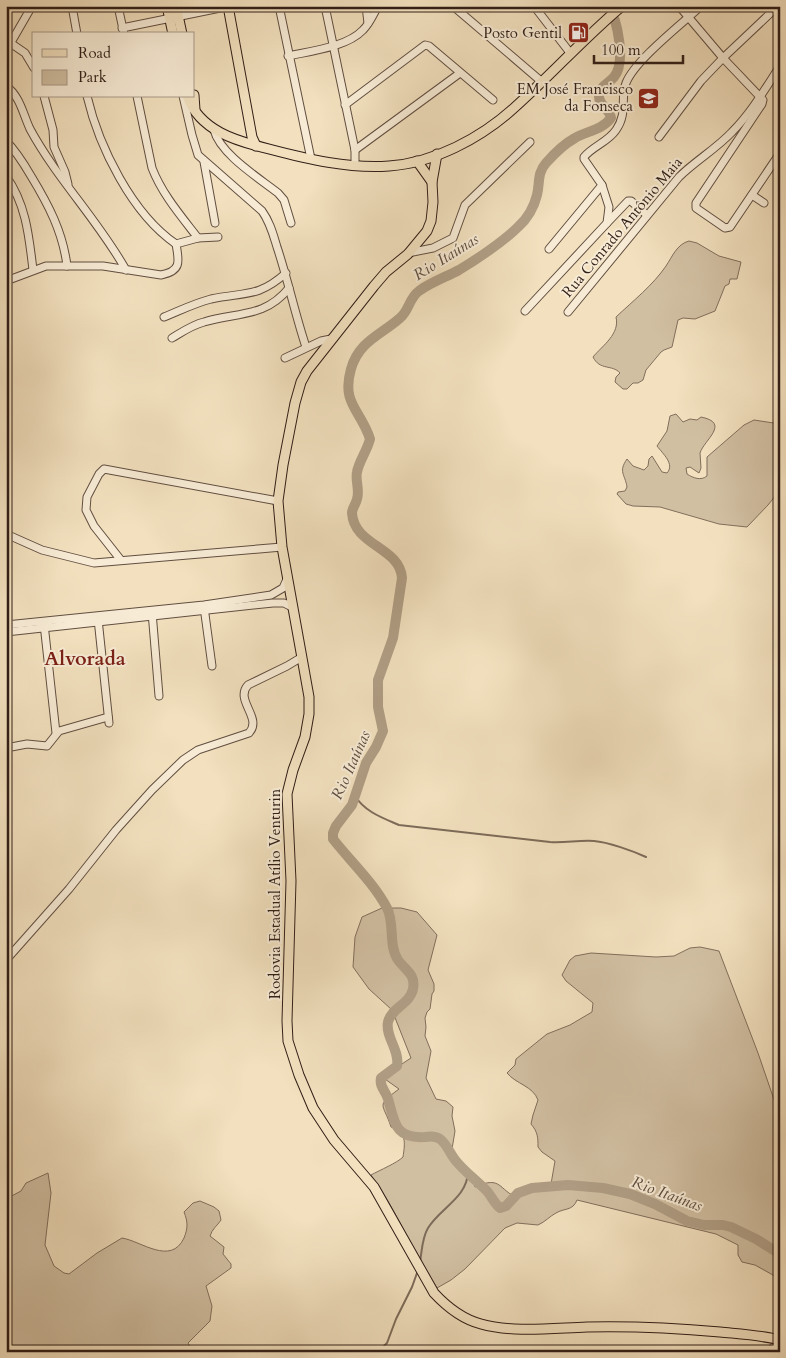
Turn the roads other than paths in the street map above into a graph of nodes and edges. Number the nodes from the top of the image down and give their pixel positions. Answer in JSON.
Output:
{"nodes":[{"id":1,"x":32,"y":6,"type":"edge"},
{"id":2,"x":72,"y":6,"type":"edge"},
{"id":3,"x":118,"y":6,"type":"edge"},
{"id":4,"x":167,"y":6,"type":"edge"},
{"id":5,"x":229,"y":6,"type":"edge"},
{"id":6,"x":279,"y":6,"type":"edge"},
{"id":7,"x":325,"y":6,"type":"edge"},
{"id":8,"x":366,"y":6,"type":"edge"},
{"id":9,"x":378,"y":6,"type":"edge"},
{"id":10,"x":453,"y":6,"type":"edge"},
{"id":11,"x":534,"y":6,"type":"edge"},
{"id":12,"x":680,"y":6,"type":"edge"},
{"id":13,"x":701,"y":6,"type":"edge"},
{"id":14,"x":778,"y":6,"type":"edge"},
{"id":15,"x":620,"y":8,"type":"edge"},
{"id":16,"x":174,"y":13,"type":"edge"},
{"id":17,"x":688,"y":18,"type":"junction"},
{"id":18,"x":368,"y":24,"type":"junction"},
{"id":19,"x":123,"y":31,"type":"edge"},
{"id":20,"x":77,"y":32,"type":"edge"},
{"id":21,"x":172,"y":32,"type":"edge"},
{"id":22,"x":181,"y":32,"type":"edge"},
{"id":23,"x":9,"y":42,"type":"edge"},
{"id":24,"x":333,"y":46,"type":"junction"},
{"id":25,"x":6,"y":51,"type":"edge"},
{"id":26,"x":571,"y":54,"type":"junction"},
{"id":27,"x":288,"y":56,"type":"junction"},
{"id":28,"x":723,"y":58,"type":"junction"},
{"id":29,"x":32,"y":65,"type":"edge"},
{"id":30,"x":780,"y":66,"type":"edge"},
{"id":31,"x":460,"y":73,"type":"junction"},
{"id":32,"x":542,"y":82,"type":"junction"},
{"id":33,"x":6,"y":86,"type":"edge"},
{"id":34,"x":760,"y":96,"type":"junction"},
{"id":35,"x":45,"y":98,"type":"edge"},
{"id":36,"x":88,"y":98,"type":"edge"},
{"id":37,"x":136,"y":98,"type":"edge"},
{"id":38,"x":184,"y":98,"type":"edge"},
{"id":39,"x":188,"y":98,"type":"edge"},
{"id":40,"x":194,"y":98,"type":"edge"},
{"id":41,"x":493,"y":100,"type":"dead end"},
{"id":42,"x":345,"y":105,"type":"junction"},
{"id":43,"x":195,"y":110,"type":"junction"},
{"id":44,"x":251,"y":125,"type":"junction"},
{"id":45,"x":214,"y":130,"type":"junction"},
{"id":46,"x":659,"y":137,"type":"dead end"},
{"id":47,"x":6,"y":141,"type":"edge"},
{"id":48,"x":530,"y":142,"type":"dead end"},
{"id":49,"x":255,"y":145,"type":"junction"},
{"id":50,"x":355,"y":150,"type":"junction"},
{"id":51,"x":275,"y":151,"type":"junction"},
{"id":52,"x":780,"y":153,"type":"edge"},
{"id":53,"x":437,"y":154,"type":"junction"},
{"id":54,"x":310,"y":159,"type":"junction"},
{"id":55,"x":416,"y":161,"type":"junction"},
{"id":56,"x":204,"y":162,"type":"junction"},
{"id":57,"x":355,"y":166,"type":"junction"},
{"id":58,"x":6,"y":176,"type":"edge"},
{"id":59,"x":432,"y":182,"type":"junction"},
{"id":60,"x":602,"y":185,"type":"junction"},
{"id":61,"x":68,"y":187,"type":"junction"},
{"id":62,"x":752,"y":195,"type":"junction"},
{"id":63,"x":764,"y":202,"type":"dead end"},
{"id":64,"x":647,"y":215,"type":"junction"},
{"id":65,"x":216,"y":223,"type":"dead end"},
{"id":66,"x":291,"y":223,"type":"dead end"},
{"id":67,"x":607,"y":223,"type":"junction"},
{"id":68,"x":218,"y":237,"type":"dead end"},
{"id":69,"x":198,"y":238,"type":"junction"},
{"id":70,"x":176,"y":244,"type":"junction"},
{"id":71,"x":549,"y":249,"type":"dead end"},
{"id":72,"x":408,"y":254,"type":"junction"},
{"id":73,"x":67,"y":266,"type":"junction"},
{"id":74,"x":32,"y":270,"type":"junction"},
{"id":75,"x":126,"y":270,"type":"junction"},
{"id":76,"x":286,"y":274,"type":"junction"},
{"id":77,"x":6,"y":281,"type":"edge"},
{"id":78,"x":290,"y":288,"type":"junction"},
{"id":79,"x":525,"y":311,"type":"dead end"},
{"id":80,"x":568,"y":312,"type":"dead end"},
{"id":81,"x":164,"y":317,"type":"dead end"},
{"id":82,"x":172,"y":338,"type":"dead end"},
{"id":83,"x":331,"y":339,"type":"junction"},
{"id":84,"x":306,"y":347,"type":"junction"},
{"id":85,"x":285,"y":358,"type":"dead end"},
{"id":86,"x":278,"y":501,"type":"junction"},
{"id":87,"x":6,"y":534,"type":"edge"},
{"id":88,"x":282,"y":547,"type":"junction"},
{"id":89,"x":120,"y":559,"type":"junction"},
{"id":90,"x":286,"y":579,"type":"junction"},
{"id":91,"x":292,"y":606,"type":"junction"},
{"id":92,"x":205,"y":608,"type":"junction"},
{"id":93,"x":152,"y":613,"type":"junction"},
{"id":94,"x":98,"y":618,"type":"junction"},
{"id":95,"x":44,"y":624,"type":"junction"},
{"id":96,"x":6,"y":625,"type":"edge"},
{"id":97,"x":6,"y":632,"type":"edge"},
{"id":98,"x":302,"y":657,"type":"junction"},
{"id":99,"x":212,"y":666,"type":"dead end"},
{"id":100,"x":287,"y":666,"type":"junction"},
{"id":101,"x":304,"y":669,"type":"junction"},
{"id":102,"x":159,"y":696,"type":"dead end"},
{"id":103,"x":56,"y":733,"type":"junction"},
{"id":104,"x":6,"y":748,"type":"edge"},
{"id":105,"x":6,"y":960,"type":"edge"},
{"id":106,"x":780,"y":1340,"type":"edge"}],
"edges":[{"from":1,"to":23,"type":"street"},
{"from":2,"to":20,"type":"street"},
{"from":3,"to":19,"type":"street"},
{"from":4,"to":16,"type":"main road"},
{"from":5,"to":16,"type":"street"},
{"from":5,"to":44,"type":"main road"},
{"from":6,"to":27,"type":"street"},
{"from":7,"to":24,"type":"street"},
{"from":8,"to":18,"type":"street"},
{"from":9,"to":18,"type":"street"},
{"from":10,"to":32,"type":"street"},
{"from":11,"to":26,"type":"street"},
{"from":12,"to":17,"type":"street"},
{"from":13,"to":17,"type":"street"},
{"from":14,"to":28,"type":"street"},
{"from":15,"to":26,"type":"main road"},
{"from":16,"to":19,"type":"street"},
{"from":16,"to":21,"type":"main road"},
{"from":16,"to":22,"type":"main road"},
{"from":17,"to":28,"type":"street"},
{"from":17,"to":60,"type":"street"},
{"from":18,"to":24,"type":"street"},
{"from":23,"to":25,"type":"street"},
{"from":23,"to":29,"type":"street"},
{"from":24,"to":27,"type":"street"},
{"from":24,"to":42,"type":"street"},
{"from":26,"to":32,"type":"main road"},
{"from":27,"to":54,"type":"street"},
{"from":28,"to":34,"type":"street"},
{"from":28,"to":46,"type":"street"},
{"from":30,"to":34,"type":"street"},
{"from":31,"to":41,"type":"street"},
{"from":31,"to":42,"type":"street"},
{"from":31,"to":50,"type":"street"},
{"from":32,"to":53,"type":"main road"},
{"from":33,"to":61,"type":"street"},
{"from":34,"to":62,"type":"street"},
{"from":34,"to":64,"type":"street","name":"Rua Conrado Antônio Maia"},
{"from":35,"to":61,"type":"street"},
{"from":36,"to":70,"type":"street"},
{"from":37,"to":69,"type":"street"},
{"from":38,"to":56,"type":"street"},
{"from":39,"to":43,"type":"main road"},
{"from":40,"to":43,"type":"main road"},
{"from":42,"to":50,"type":"street"},
{"from":43,"to":45,"type":"main road"},
{"from":44,"to":49,"type":"main road"},
{"from":44,"to":51,"type":"main road"},
{"from":45,"to":49,"type":"main road"},
{"from":45,"to":66,"type":"street"},
{"from":47,"to":73,"type":"street"},
{"from":48,"to":72,"type":"street"},
{"from":49,"to":51,"type":"main road"},
{"from":50,"to":57,"type":"street"},
{"from":51,"to":54,"type":"main road"},
{"from":52,"to":62,"type":"street"},
{"from":53,"to":55,"type":"main road"},
{"from":53,"to":59,"type":"main road","name":"Rodovia Estadual Atílio Venturin"},
{"from":54,"to":57,"type":"main road"},
{"from":55,"to":57,"type":"main road"},
{"from":55,"to":59,"type":"main road"},
{"from":56,"to":65,"type":"street"},
{"from":56,"to":76,"type":"street"},
{"from":58,"to":74,"type":"street"},
{"from":59,"to":72,"type":"main road","name":"Rodovia Estadual Atílio Venturin"},
{"from":60,"to":67,"type":"street"},
{"from":60,"to":71,"type":"street"},
{"from":61,"to":75,"type":"street"},
{"from":62,"to":63,"type":"street"},
{"from":64,"to":67,"type":"street"},
{"from":64,"to":80,"type":"street","name":"Rua Conrado Antônio Maia"},
{"from":67,"to":79,"type":"street"},
{"from":68,"to":69,"type":"street"},
{"from":69,"to":70,"type":"street"},
{"from":70,"to":75,"type":"street"},
{"from":72,"to":83,"type":"main road","name":"Rodovia Estadual Atílio Venturin"},
{"from":73,"to":74,"type":"street"},
{"from":73,"to":75,"type":"street"},
{"from":74,"to":77,"type":"street"},
{"from":76,"to":78,"type":"street"},
{"from":76,"to":81,"type":"street"},
{"from":78,"to":82,"type":"street"},
{"from":78,"to":84,"type":"street"},
{"from":83,"to":84,"type":"street"},
{"from":83,"to":86,"type":"main road","name":"Rodovia Estadual Atílio Venturin"},
{"from":84,"to":85,"type":"street"},
{"from":86,"to":88,"type":"main road","name":"Rodovia Estadual Atílio Venturin"},
{"from":86,"to":89,"type":"street"},
{"from":87,"to":89,"type":"street"},
{"from":88,"to":89,"type":"street"},
{"from":88,"to":90,"type":"main road","name":"Rodovia Estadual Atílio Venturin"},
{"from":90,"to":91,"type":"main road","name":"Rodovia Estadual Atílio Venturin"},
{"from":90,"to":92,"type":"street"},
{"from":91,"to":92,"type":"street"},
{"from":91,"to":98,"type":"main road","name":"Rodovia Estadual Atílio Venturin"},
{"from":92,"to":93,"type":"street"},
{"from":92,"to":99,"type":"street"},
{"from":93,"to":94,"type":"street"},
{"from":93,"to":102,"type":"street"},
{"from":94,"to":95,"type":"street"},
{"from":94,"to":103,"type":"street"},
{"from":95,"to":96,"type":"street"},
{"from":95,"to":97,"type":"street"},
{"from":95,"to":103,"type":"street"},
{"from":98,"to":100,"type":"street"},
{"from":98,"to":101,"type":"main road","name":"Rodovia Estadual Atílio Venturin"},
{"from":100,"to":101,"type":"street"},
{"from":100,"to":105,"type":"street"},
{"from":101,"to":106,"type":"main road","name":"Rodovia Estadual Atílio Venturin"},
{"from":103,"to":104,"type":"street"}]}
